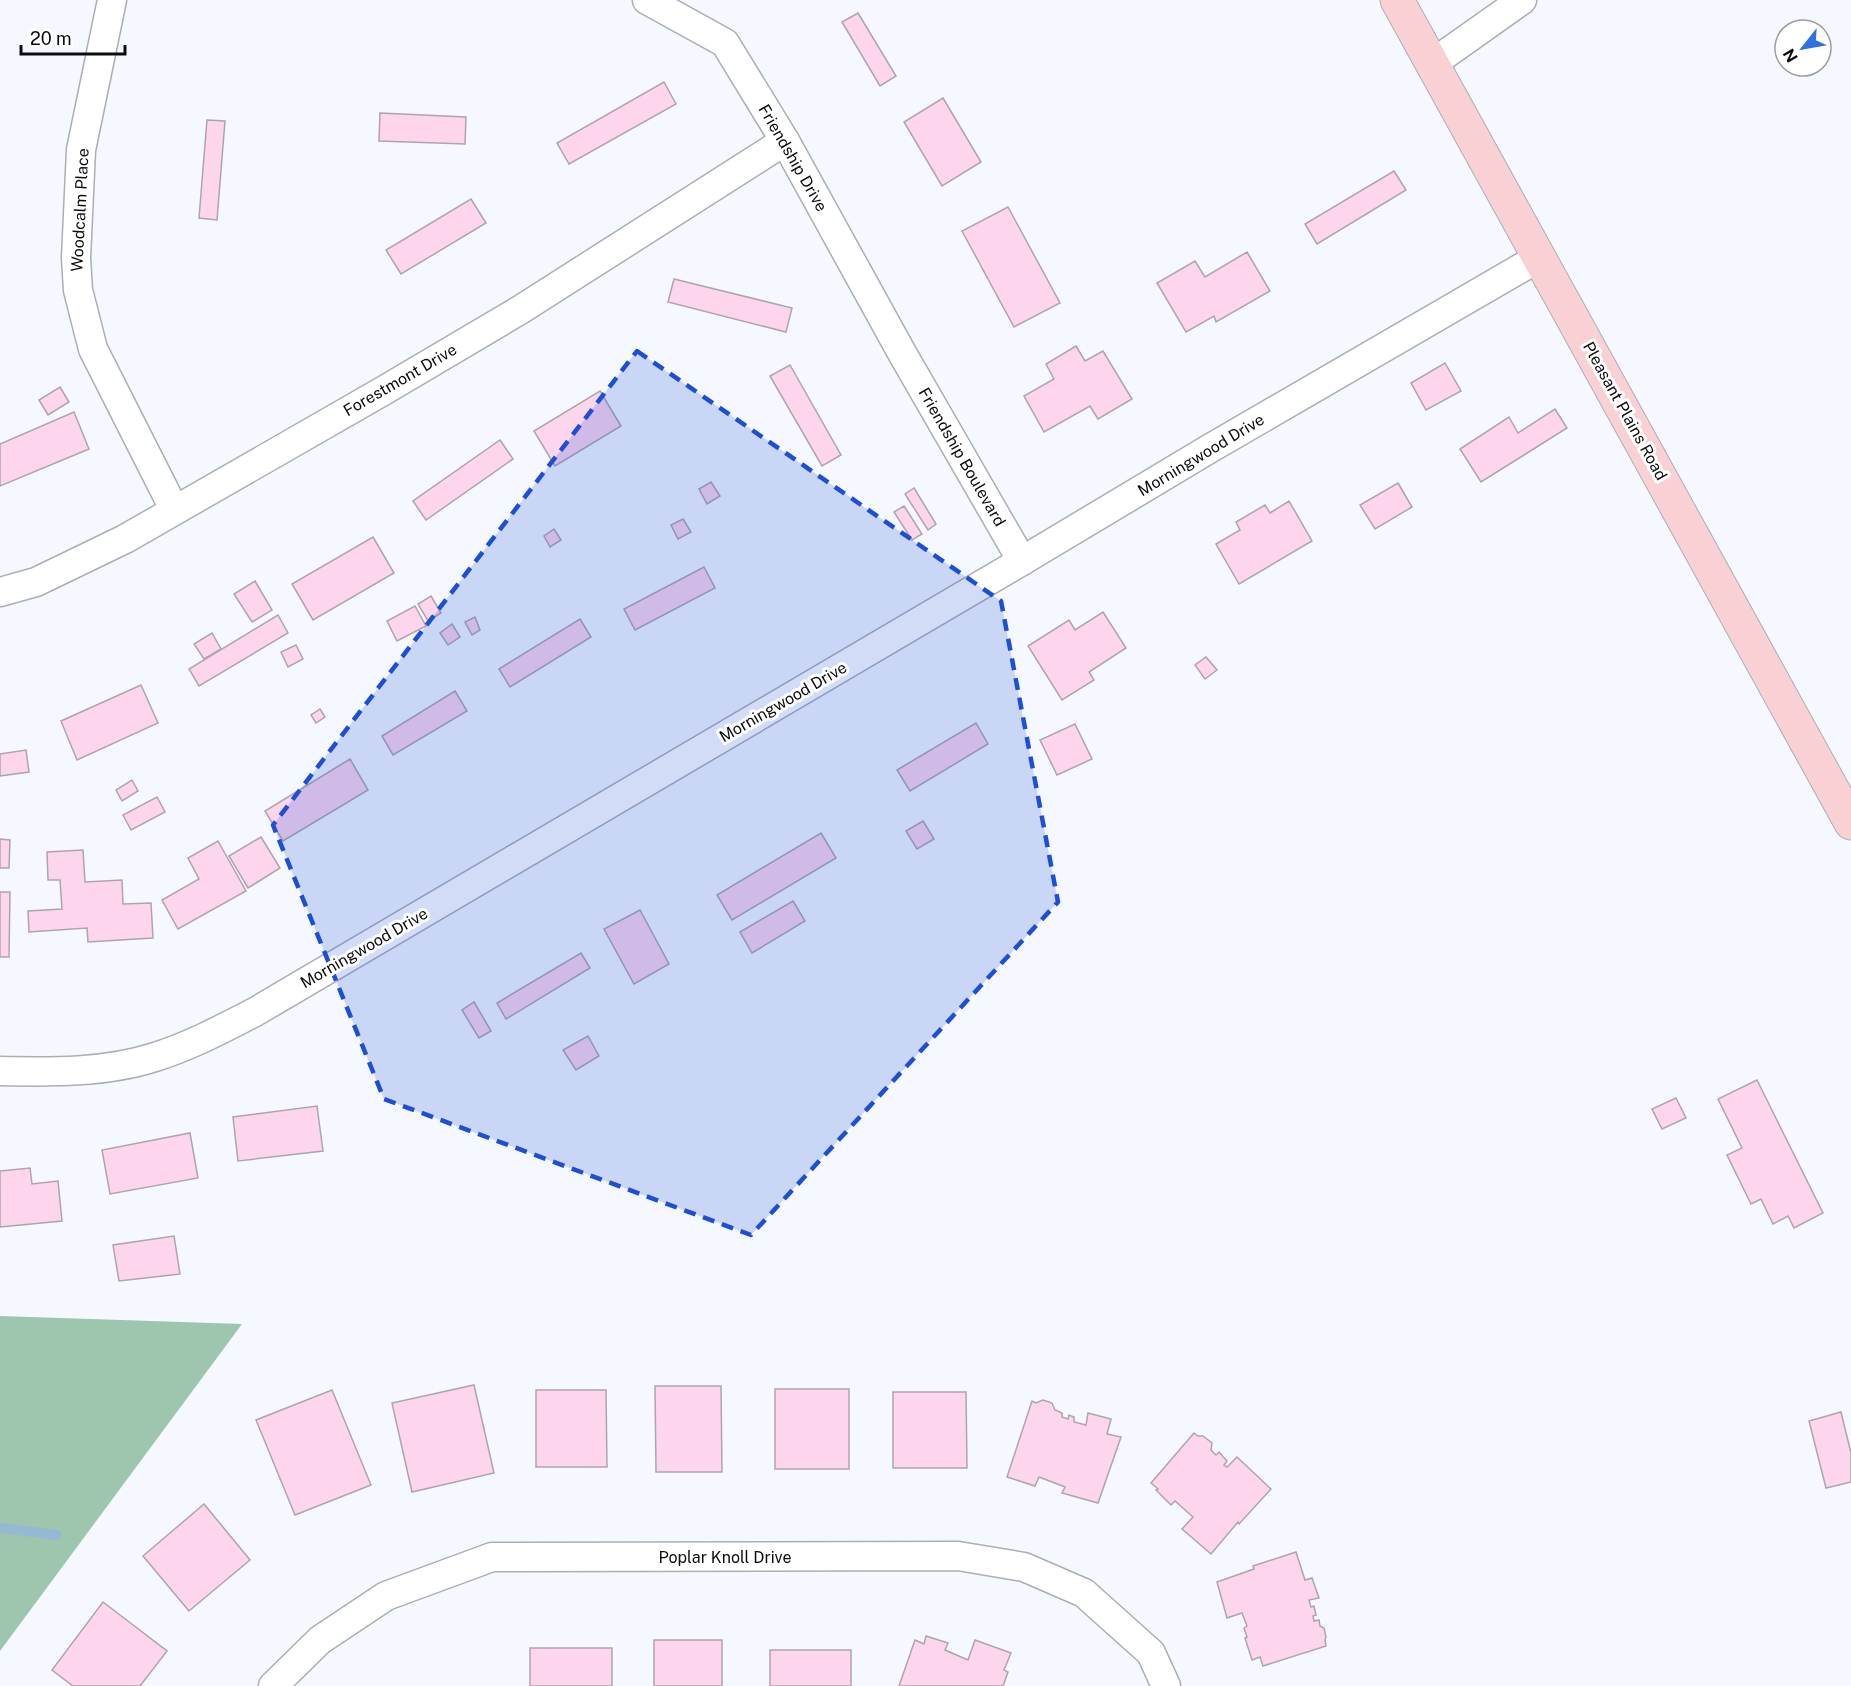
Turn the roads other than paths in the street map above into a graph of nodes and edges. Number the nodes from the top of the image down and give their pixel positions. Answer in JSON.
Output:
{"nodes":[{"id":1,"x":112,"y":0,"type":"edge"},
{"id":2,"x":647,"y":0,"type":"edge"},
{"id":3,"x":1522,"y":0,"type":"edge"},
{"id":4,"x":1400,"y":1,"type":"edge"},
{"id":5,"x":1432,"y":63,"type":"junction"},
{"id":6,"x":785,"y":141,"type":"junction"},
{"id":7,"x":1540,"y":257,"type":"junction"},
{"id":8,"x":902,"y":353,"type":"joint"},
{"id":9,"x":174,"y":509,"type":"junction"},
{"id":10,"x":1022,"y":561,"type":"junction"},
{"id":11,"x":0,"y":592,"type":"edge"},
{"id":12,"x":1851,"y":823,"type":"edge"},
{"id":13,"x":0,"y":1071,"type":"edge"},
{"id":14,"x":273,"y":1686,"type":"edge"},
{"id":15,"x":1166,"y":1686,"type":"edge"}],
"edges":[{"from":1,"to":9,"type":"street","name":"Woodcalm Place"},
{"from":2,"to":6,"type":"street","name":"Friendship Drive"},
{"from":3,"to":5,"type":"street"},
{"from":4,"to":5,"type":"street","name":"Pleasant Plains Road"},
{"from":5,"to":7,"type":"street","name":"Pleasant Plains Road"},
{"from":6,"to":8,"type":"street","name":"Friendship Drive"},
{"from":6,"to":9,"type":"street","name":"Forestmont Drive"},
{"from":7,"to":10,"type":"street","name":"Morningwood Drive"},
{"from":7,"to":12,"type":"street","name":"Pleasant Plains Road"},
{"from":8,"to":10,"type":"street","name":"Friendship Boulevard"},
{"from":9,"to":11,"type":"street","name":"Forestmont Drive"},
{"from":10,"to":13,"type":"street","name":"Morningwood Drive"},
{"from":14,"to":15,"type":"street","name":"Poplar Knoll Drive"}]}
